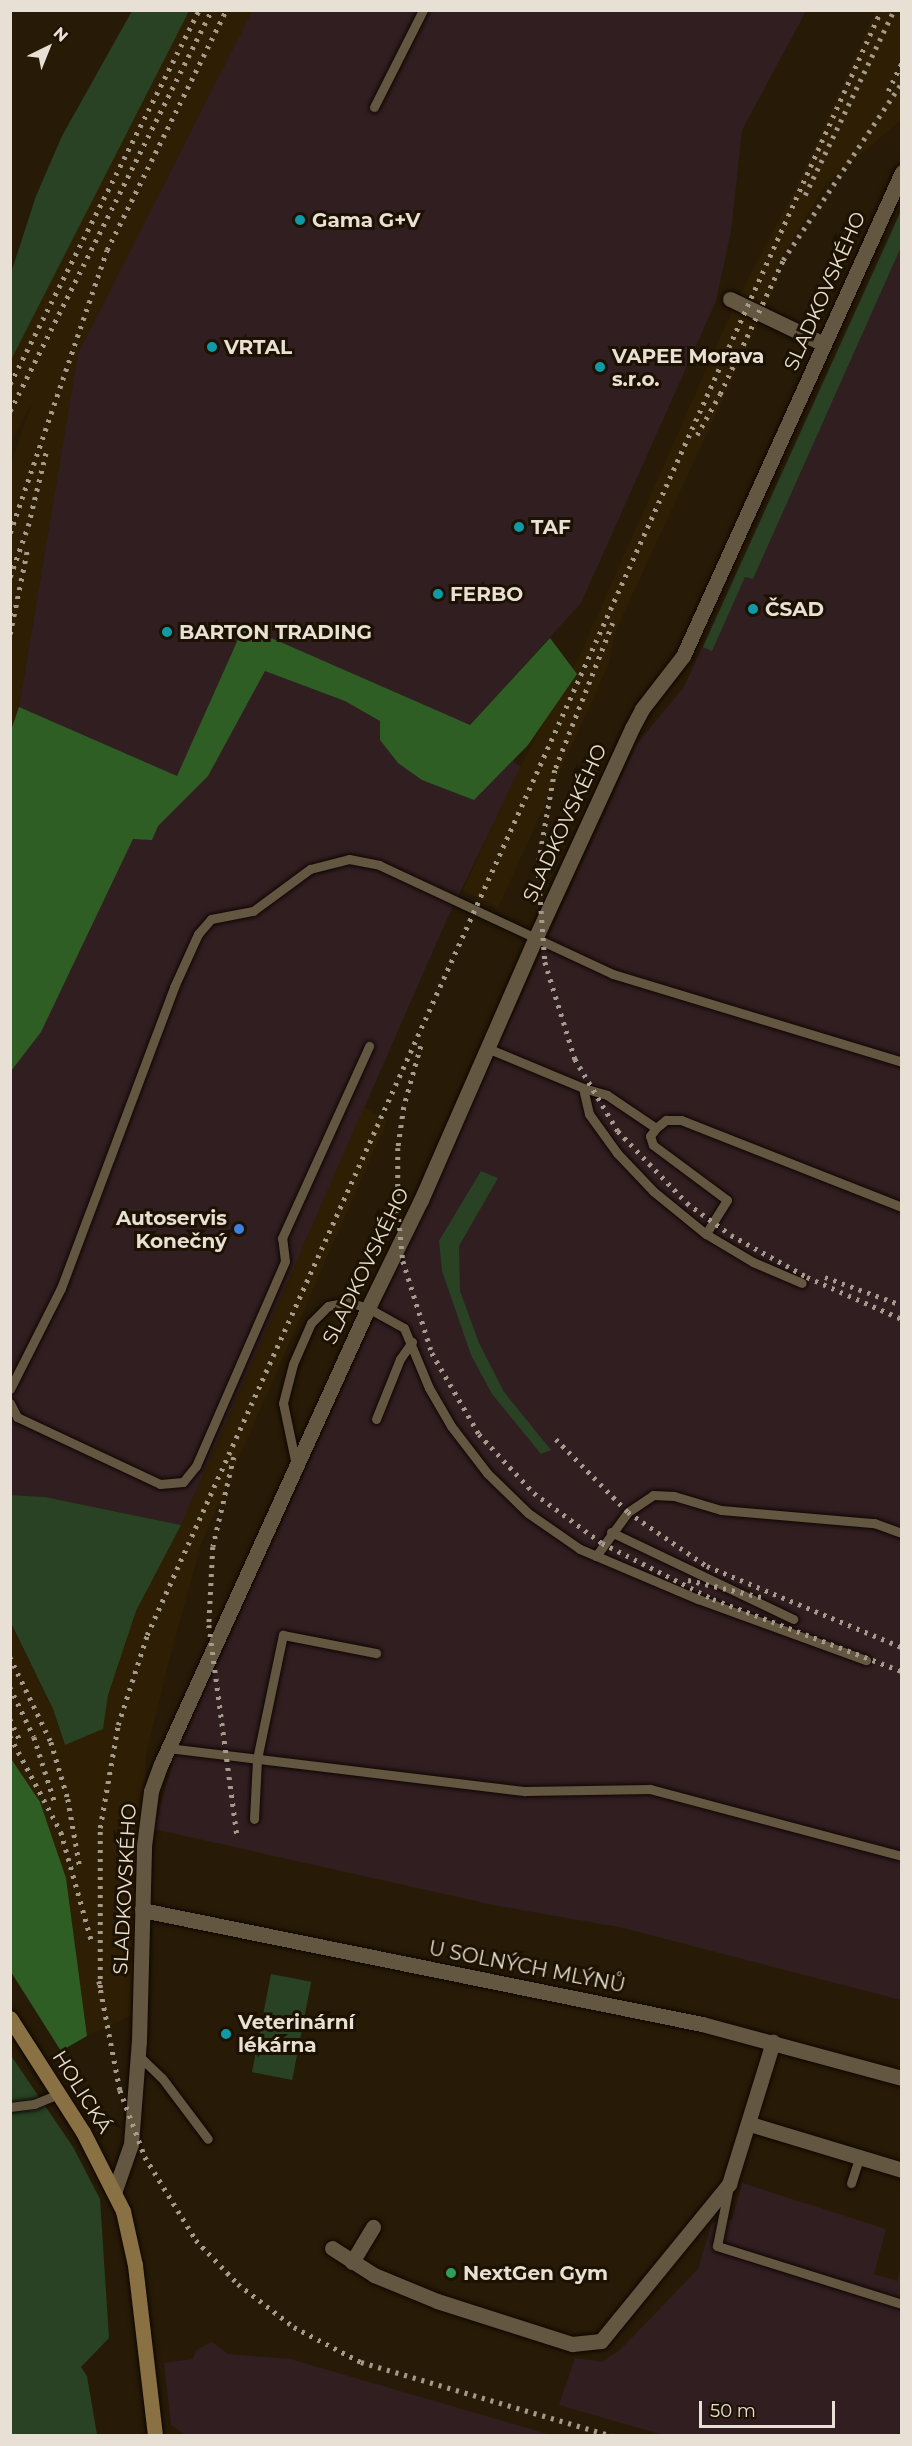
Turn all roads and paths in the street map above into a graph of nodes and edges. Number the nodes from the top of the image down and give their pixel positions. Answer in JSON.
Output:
{"nodes":[{"id":1,"x":423,"y":10,"type":"edge"},
{"id":2,"x":374,"y":106,"type":"dead end"},
{"id":3,"x":902,"y":172,"type":"edge"},
{"id":4,"x":730,"y":299,"type":"dead end"},
{"id":5,"x":824,"y":344,"type":"junction"},
{"id":6,"x":534,"y":939,"type":"junction"},
{"id":7,"x":369,"y":1046,"type":"dead end"},
{"id":8,"x":487,"y":1048,"type":"junction"},
{"id":9,"x":902,"y":1062,"type":"edge"},
{"id":10,"x":583,"y":1088,"type":"junction"},
{"id":11,"x":656,"y":1128,"type":"junction"},
{"id":12,"x":902,"y":1207,"type":"edge"},
{"id":13,"x":706,"y":1234,"type":"junction"},
{"id":14,"x":802,"y":1283,"type":"dead end"},
{"id":15,"x":368,"y":1308,"type":"junction"},
{"id":16,"x":412,"y":1342,"type":"junction"},
{"id":17,"x":10,"y":1389,"type":"edge"},
{"id":18,"x":10,"y":1403,"type":"edge"},
{"id":19,"x":376,"y":1419,"type":"dead end"},
{"id":20,"x":296,"y":1466,"type":"junction"},
{"id":21,"x":611,"y":1532,"type":"junction"},
{"id":22,"x":902,"y":1533,"type":"edge"},
{"id":23,"x":596,"y":1556,"type":"junction"},
{"id":24,"x":793,"y":1619,"type":"dead end"},
{"id":25,"x":376,"y":1653,"type":"dead end"},
{"id":26,"x":866,"y":1660,"type":"dead end"},
{"id":27,"x":168,"y":1748,"type":"junction"},
{"id":28,"x":257,"y":1759,"type":"junction"},
{"id":29,"x":254,"y":1819,"type":"dead end"},
{"id":30,"x":902,"y":1856,"type":"edge"},
{"id":31,"x":142,"y":1910,"type":"junction"},
{"id":32,"x":10,"y":2018,"type":"edge"},
{"id":33,"x":773,"y":2042,"type":"junction"},
{"id":34,"x":138,"y":2055,"type":"junction"},
{"id":35,"x":902,"y":2078,"type":"edge"},
{"id":36,"x":59,"y":2094,"type":"junction"},
{"id":37,"x":10,"y":2106,"type":"edge"},
{"id":38,"x":750,"y":2124,"type":"junction"},
{"id":39,"x":208,"y":2139,"type":"dead end"},
{"id":40,"x":860,"y":2156,"type":"junction"},
{"id":41,"x":902,"y":2170,"type":"edge"},
{"id":42,"x":851,"y":2183,"type":"dead end"},
{"id":43,"x":729,"y":2184,"type":"junction"},
{"id":44,"x":115,"y":2190,"type":"junction"},
{"id":45,"x":373,"y":2227,"type":"dead end"},
{"id":46,"x":332,"y":2248,"type":"dead end"},
{"id":47,"x":352,"y":2262,"type":"junction"},
{"id":48,"x":902,"y":2304,"type":"edge"},
{"id":49,"x":155,"y":2436,"type":"edge"}],
"edges":[{"from":1,"to":2,"type":"lane"},
{"from":3,"to":5,"type":"street","name":"SLADKOVSKÉHO"},
{"from":4,"to":5,"type":"street"},
{"from":5,"to":6,"type":"street","name":"SLADKOVSKÉHO"},
{"from":6,"to":8,"type":"street","name":"SLADKOVSKÉHO"},
{"from":6,"to":9,"type":"lane"},
{"from":6,"to":17,"type":"lane"},
{"from":7,"to":18,"type":"lane"},
{"from":8,"to":10,"type":"lane"},
{"from":8,"to":15,"type":"street","name":"SLADKOVSKÉHO"},
{"from":10,"to":11,"type":"lane"},
{"from":10,"to":13,"type":"lane"},
{"from":11,"to":12,"type":"lane"},
{"from":11,"to":13,"type":"lane"},
{"from":13,"to":14,"type":"lane"},
{"from":15,"to":16,"type":"lane"},
{"from":15,"to":20,"type":"street","name":"SLADKOVSKÉHO"},
{"from":15,"to":20,"type":"lane"},
{"from":16,"to":19,"type":"lane"},
{"from":16,"to":23,"type":"lane"},
{"from":20,"to":27,"type":"street","name":"SLADKOVSKÉHO"},
{"from":21,"to":22,"type":"lane"},
{"from":21,"to":23,"type":"lane"},
{"from":21,"to":24,"type":"lane"},
{"from":23,"to":26,"type":"lane"},
{"from":25,"to":28,"type":"lane"},
{"from":27,"to":28,"type":"lane"},
{"from":27,"to":31,"type":"street","name":"SLADKOVSKÉHO"},
{"from":28,"to":29,"type":"lane"},
{"from":28,"to":30,"type":"lane"},
{"from":31,"to":33,"type":"street","name":"U SOLNÝCH MLÝNŮ"},
{"from":31,"to":34,"type":"street","name":"SLADKOVSKÉHO"},
{"from":32,"to":36,"type":"street","name":"HOLICKÁ"},
{"from":33,"to":35,"type":"street","name":"U SOLNÝCH MLÝNŮ"},
{"from":33,"to":38,"type":"street"},
{"from":34,"to":39,"type":"lane"},
{"from":34,"to":44,"type":"street","name":"SLADKOVSKÉHO"},
{"from":36,"to":37,"type":"lane"},
{"from":36,"to":44,"type":"street","name":"HOLICKÁ"},
{"from":38,"to":40,"type":"street"},
{"from":38,"to":43,"type":"street"},
{"from":40,"to":41,"type":"street"},
{"from":40,"to":42,"type":"lane"},
{"from":43,"to":47,"type":"street"},
{"from":43,"to":48,"type":"lane"},
{"from":44,"to":49,"type":"street"},
{"from":45,"to":47,"type":"street"},
{"from":46,"to":47,"type":"street"}]}
